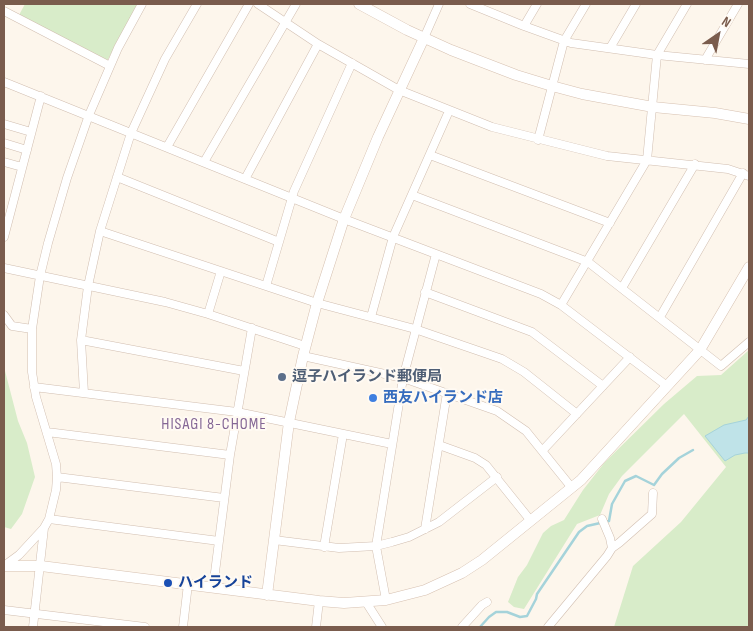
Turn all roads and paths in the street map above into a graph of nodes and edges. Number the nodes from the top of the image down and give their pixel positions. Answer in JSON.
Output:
{"nodes":[{"id":1,"x":142,"y":4,"type":"edge"},
{"id":2,"x":197,"y":4,"type":"edge"},
{"id":3,"x":249,"y":4,"type":"edge"},
{"id":4,"x":258,"y":4,"type":"edge"},
{"id":5,"x":296,"y":4,"type":"edge"},
{"id":6,"x":359,"y":4,"type":"edge"},
{"id":7,"x":439,"y":4,"type":"edge"},
{"id":8,"x":470,"y":4,"type":"edge"},
{"id":9,"x":536,"y":4,"type":"edge"},
{"id":10,"x":586,"y":4,"type":"edge"},
{"id":11,"x":636,"y":4,"type":"edge"},
{"id":12,"x":687,"y":4,"type":"edge"},
{"id":13,"x":738,"y":4,"type":"edge"},
{"id":14,"x":485,"y":6,"type":"edge"},
{"id":15,"x":4,"y":11,"type":"edge"},
{"id":16,"x":284,"y":22,"type":"junction"},
{"id":17,"x":524,"y":26,"type":"junction"},
{"id":18,"x":424,"y":38,"type":"junction"},
{"id":19,"x":564,"y":41,"type":"junction"},
{"id":20,"x":318,"y":44,"type":"junction"},
{"id":21,"x":610,"y":48,"type":"junction"},
{"id":22,"x":657,"y":55,"type":"junction"},
{"id":23,"x":705,"y":60,"type":"junction"},
{"id":24,"x":352,"y":63,"type":"junction"},
{"id":25,"x":749,"y":64,"type":"edge"},
{"id":26,"x":110,"y":66,"type":"junction"},
{"id":27,"x":4,"y":82,"type":"edge"},
{"id":28,"x":552,"y":86,"type":"junction"},
{"id":29,"x":399,"y":90,"type":"junction"},
{"id":30,"x":41,"y":96,"type":"junction"},
{"id":31,"x":653,"y":106,"type":"junction"},
{"id":32,"x":449,"y":111,"type":"junction"},
{"id":33,"x":89,"y":115,"type":"junction"},
{"id":34,"x":749,"y":118,"type":"edge"},
{"id":35,"x":4,"y":124,"type":"edge"},
{"id":36,"x":32,"y":132,"type":"junction"},
{"id":37,"x":131,"y":133,"type":"junction"},
{"id":38,"x":538,"y":140,"type":"junction"},
{"id":39,"x":4,"y":143,"type":"edge"},
{"id":40,"x":167,"y":147,"type":"junction"},
{"id":41,"x":27,"y":150,"type":"junction"},
{"id":42,"x":430,"y":155,"type":"junction"},
{"id":43,"x":647,"y":160,"type":"junction"},
{"id":44,"x":4,"y":162,"type":"edge"},
{"id":45,"x":204,"y":162,"type":"junction"},
{"id":46,"x":695,"y":164,"type":"junction"},
{"id":47,"x":22,"y":167,"type":"junction"},
{"id":48,"x":746,"y":175,"type":"edge"},
{"id":49,"x":117,"y":177,"type":"junction"},
{"id":50,"x":245,"y":178,"type":"junction"},
{"id":51,"x":412,"y":195,"type":"junction"},
{"id":52,"x":292,"y":198,"type":"junction"},
{"id":53,"x":344,"y":219,"type":"junction"},
{"id":54,"x":610,"y":223,"type":"junction"},
{"id":55,"x":100,"y":231,"type":"junction"},
{"id":56,"x":4,"y":237,"type":"edge"},
{"id":57,"x":392,"y":237,"type":"junction"},
{"id":58,"x":279,"y":242,"type":"junction"},
{"id":59,"x":436,"y":254,"type":"junction"},
{"id":60,"x":588,"y":262,"type":"junction"},
{"id":61,"x":749,"y":267,"type":"edge"},
{"id":62,"x":4,"y":268,"type":"edge"},
{"id":63,"x":221,"y":271,"type":"junction"},
{"id":64,"x":40,"y":276,"type":"junction"},
{"id":65,"x":88,"y":286,"type":"junction"},
{"id":66,"x":266,"y":286,"type":"junction"},
{"id":67,"x":622,"y":288,"type":"junction"},
{"id":68,"x":425,"y":292,"type":"junction"},
{"id":69,"x":317,"y":303,"type":"junction"},
{"id":70,"x":561,"y":304,"type":"junction"},
{"id":71,"x":208,"y":314,"type":"junction"},
{"id":72,"x":4,"y":315,"type":"edge"},
{"id":73,"x":371,"y":317,"type":"junction"},
{"id":74,"x":660,"y":318,"type":"junction"},
{"id":75,"x":252,"y":328,"type":"junction"},
{"id":76,"x":415,"y":329,"type":"junction"},
{"id":77,"x":32,"y":330,"type":"junction"},
{"id":78,"x":81,"y":340,"type":"junction"},
{"id":79,"x":749,"y":342,"type":"edge"},
{"id":80,"x":700,"y":350,"type":"junction"},
{"id":81,"x":304,"y":351,"type":"junction"},
{"id":82,"x":630,"y":357,"type":"junction"},
{"id":83,"x":244,"y":371,"type":"junction"},
{"id":84,"x":402,"y":378,"type":"junction"},
{"id":85,"x":603,"y":386,"type":"junction"},
{"id":86,"x":667,"y":386,"type":"junction"},
{"id":87,"x":34,"y":387,"type":"junction"},
{"id":88,"x":84,"y":393,"type":"junction"},
{"id":89,"x":448,"y":393,"type":"junction"},
{"id":90,"x":237,"y":412,"type":"junction"},
{"id":91,"x":576,"y":414,"type":"junction"},
{"id":92,"x":289,"y":422,"type":"junction"},
{"id":93,"x":47,"y":432,"type":"junction"},
{"id":94,"x":343,"y":434,"type":"junction"},
{"id":95,"x":392,"y":444,"type":"junction"},
{"id":96,"x":439,"y":445,"type":"junction"},
{"id":97,"x":542,"y":450,"type":"junction"},
{"id":98,"x":230,"y":455,"type":"junction"},
{"id":99,"x":57,"y":476,"type":"junction"},
{"id":100,"x":497,"y":478,"type":"junction"},
{"id":101,"x":572,"y":488,"type":"junction"},
{"id":102,"x":653,"y":493,"type":"dead end"},
{"id":103,"x":224,"y":498,"type":"junction"},
{"id":104,"x":49,"y":519,"type":"junction"},
{"id":105,"x":531,"y":521,"type":"junction"},
{"id":106,"x":603,"y":522,"type":"dead end"},
{"id":107,"x":44,"y":528,"type":"junction"},
{"id":108,"x":425,"y":529,"type":"junction"},
{"id":109,"x":219,"y":540,"type":"junction"},
{"id":110,"x":274,"y":540,"type":"junction"},
{"id":111,"x":376,"y":546,"type":"junction"},
{"id":112,"x":324,"y":547,"type":"junction"},
{"id":113,"x":612,"y":548,"type":"junction"},
{"id":114,"x":4,"y":566,"type":"edge"},
{"id":115,"x":40,"y":566,"type":"junction"},
{"id":116,"x":188,"y":584,"type":"junction"},
{"id":117,"x":213,"y":588,"type":"junction"},
{"id":118,"x":267,"y":595,"type":"junction"},
{"id":119,"x":386,"y":600,"type":"junction"},
{"id":120,"x":319,"y":601,"type":"junction"},
{"id":121,"x":366,"y":602,"type":"junction"},
{"id":122,"x":487,"y":602,"type":"dead end"},
{"id":123,"x":4,"y":610,"type":"edge"},
{"id":124,"x":35,"y":613,"type":"junction"},
{"id":125,"x":33,"y":627,"type":"edge"},
{"id":126,"x":145,"y":627,"type":"edge"},
{"id":127,"x":183,"y":627,"type":"edge"},
{"id":128,"x":316,"y":627,"type":"edge"},
{"id":129,"x":382,"y":627,"type":"edge"},
{"id":130,"x":462,"y":627,"type":"edge"},
{"id":131,"x":548,"y":627,"type":"edge"}],
"edges":[{"from":1,"to":26,"type":"street"},
{"from":2,"to":37,"type":"street"},
{"from":3,"to":40,"type":"street"},
{"from":4,"to":16,"type":"street"},
{"from":5,"to":16,"type":"street"},
{"from":6,"to":18,"type":"street"},
{"from":7,"to":18,"type":"street"},
{"from":8,"to":14,"type":"street"},
{"from":9,"to":17,"type":"street"},
{"from":10,"to":19,"type":"street"},
{"from":11,"to":21,"type":"street"},
{"from":12,"to":22,"type":"street"},
{"from":13,"to":23,"type":"street"},
{"from":14,"to":17,"type":"street"},
{"from":15,"to":26,"type":"street"},
{"from":16,"to":20,"type":"street"},
{"from":16,"to":45,"type":"street"},
{"from":17,"to":19,"type":"street"},
{"from":18,"to":28,"type":"street"},
{"from":18,"to":29,"type":"street"},
{"from":19,"to":21,"type":"street"},
{"from":19,"to":28,"type":"street"},
{"from":20,"to":24,"type":"street"},
{"from":20,"to":50,"type":"street"},
{"from":21,"to":22,"type":"street"},
{"from":22,"to":23,"type":"street"},
{"from":22,"to":31,"type":"street"},
{"from":23,"to":25,"type":"street"},
{"from":24,"to":29,"type":"street"},
{"from":24,"to":52,"type":"street"},
{"from":26,"to":33,"type":"street"},
{"from":27,"to":30,"type":"street"},
{"from":28,"to":31,"type":"street"},
{"from":28,"to":38,"type":"street"},
{"from":29,"to":32,"type":"street"},
{"from":29,"to":53,"type":"street"},
{"from":30,"to":33,"type":"street"},
{"from":30,"to":36,"type":"street"},
{"from":31,"to":34,"type":"street"},
{"from":31,"to":43,"type":"street"},
{"from":32,"to":38,"type":"street"},
{"from":32,"to":42,"type":"street"},
{"from":33,"to":37,"type":"street"},
{"from":33,"to":64,"type":"street"},
{"from":35,"to":36,"type":"street"},
{"from":36,"to":41,"type":"street"},
{"from":37,"to":40,"type":"street"},
{"from":37,"to":49,"type":"street"},
{"from":38,"to":43,"type":"street"},
{"from":39,"to":41,"type":"street"},
{"from":40,"to":45,"type":"street"},
{"from":41,"to":47,"type":"street"},
{"from":42,"to":51,"type":"street"},
{"from":42,"to":54,"type":"street"},
{"from":43,"to":46,"type":"street"},
{"from":43,"to":54,"type":"street"},
{"from":44,"to":47,"type":"street"},
{"from":45,"to":50,"type":"street"},
{"from":46,"to":48,"type":"street"},
{"from":46,"to":67,"type":"street"},
{"from":47,"to":56,"type":"street"},
{"from":48,"to":74,"type":"street"},
{"from":49,"to":55,"type":"street"},
{"from":49,"to":58,"type":"street"},
{"from":50,"to":52,"type":"street"},
{"from":51,"to":57,"type":"street"},
{"from":51,"to":60,"type":"street"},
{"from":52,"to":53,"type":"street"},
{"from":52,"to":58,"type":"street"},
{"from":53,"to":57,"type":"street"},
{"from":53,"to":69,"type":"street"},
{"from":54,"to":60,"type":"street"},
{"from":55,"to":63,"type":"street"},
{"from":55,"to":65,"type":"street"},
{"from":57,"to":59,"type":"street"},
{"from":57,"to":73,"type":"street"},
{"from":58,"to":66,"type":"street"},
{"from":59,"to":68,"type":"street"},
{"from":59,"to":70,"type":"street"},
{"from":60,"to":67,"type":"street"},
{"from":60,"to":70,"type":"street"},
{"from":61,"to":80,"type":"street"},
{"from":62,"to":64,"type":"street"},
{"from":63,"to":66,"type":"street"},
{"from":63,"to":71,"type":"street"},
{"from":64,"to":65,"type":"street"},
{"from":64,"to":77,"type":"street"},
{"from":65,"to":71,"type":"street"},
{"from":65,"to":78,"type":"street"},
{"from":66,"to":69,"type":"street"},
{"from":67,"to":74,"type":"street"},
{"from":68,"to":76,"type":"street"},
{"from":68,"to":85,"type":"street"},
{"from":69,"to":73,"type":"street"},
{"from":69,"to":81,"type":"street"},
{"from":70,"to":82,"type":"street"},
{"from":71,"to":75,"type":"street"},
{"from":72,"to":77,"type":"street"},
{"from":73,"to":76,"type":"street"},
{"from":74,"to":80,"type":"street"},
{"from":75,"to":81,"type":"street"},
{"from":75,"to":83,"type":"street"},
{"from":76,"to":84,"type":"street"},
{"from":76,"to":91,"type":"street"},
{"from":77,"to":87,"type":"street"},
{"from":78,"to":83,"type":"street"},
{"from":78,"to":88,"type":"street"},
{"from":79,"to":80,"type":"street"},
{"from":80,"to":86,"type":"street"},
{"from":81,"to":84,"type":"street"},
{"from":81,"to":92,"type":"street"},
{"from":82,"to":85,"type":"street"},
{"from":82,"to":86,"type":"street"},
{"from":83,"to":90,"type":"street"},
{"from":84,"to":89,"type":"street"},
{"from":84,"to":95,"type":"street"},
{"from":85,"to":91,"type":"street"},
{"from":86,"to":101,"type":"street"},
{"from":87,"to":88,"type":"street"},
{"from":87,"to":93,"type":"street"},
{"from":88,"to":90,"type":"street"},
{"from":89,"to":96,"type":"street"},
{"from":89,"to":97,"type":"street"},
{"from":90,"to":92,"type":"street"},
{"from":90,"to":98,"type":"street"},
{"from":91,"to":97,"type":"street"},
{"from":92,"to":94,"type":"street"},
{"from":92,"to":110,"type":"street"},
{"from":93,"to":98,"type":"street"},
{"from":93,"to":99,"type":"street"},
{"from":94,"to":95,"type":"street"},
{"from":94,"to":112,"type":"street"},
{"from":95,"to":111,"type":"street"},
{"from":96,"to":100,"type":"street"},
{"from":96,"to":108,"type":"street"},
{"from":97,"to":101,"type":"street"},
{"from":98,"to":103,"type":"street"},
{"from":99,"to":103,"type":"street"},
{"from":99,"to":104,"type":"street"},
{"from":100,"to":105,"type":"street"},
{"from":100,"to":108,"type":"street"},
{"from":101,"to":105,"type":"street"},
{"from":102,"to":113,"type":"street"},
{"from":103,"to":109,"type":"street"},
{"from":104,"to":107,"type":"street"},
{"from":104,"to":109,"type":"street"},
{"from":105,"to":119,"type":"street"},
{"from":106,"to":113,"type":"street"},
{"from":107,"to":114,"type":"street"},
{"from":107,"to":115,"type":"street"},
{"from":108,"to":111,"type":"street"},
{"from":109,"to":117,"type":"street"},
{"from":110,"to":112,"type":"street"},
{"from":110,"to":118,"type":"street"},
{"from":111,"to":112,"type":"street"},
{"from":111,"to":119,"type":"street"},
{"from":113,"to":131,"type":"street"},
{"from":114,"to":115,"type":"street"},
{"from":115,"to":116,"type":"street"},
{"from":115,"to":124,"type":"street"},
{"from":116,"to":117,"type":"street"},
{"from":116,"to":127,"type":"street"},
{"from":117,"to":118,"type":"street"},
{"from":118,"to":120,"type":"street"},
{"from":119,"to":121,"type":"street"},
{"from":120,"to":121,"type":"street"},
{"from":120,"to":128,"type":"street"},
{"from":121,"to":129,"type":"street"},
{"from":122,"to":130,"type":"street"},
{"from":123,"to":124,"type":"street"},
{"from":124,"to":125,"type":"street"},
{"from":124,"to":126,"type":"street"}]}
